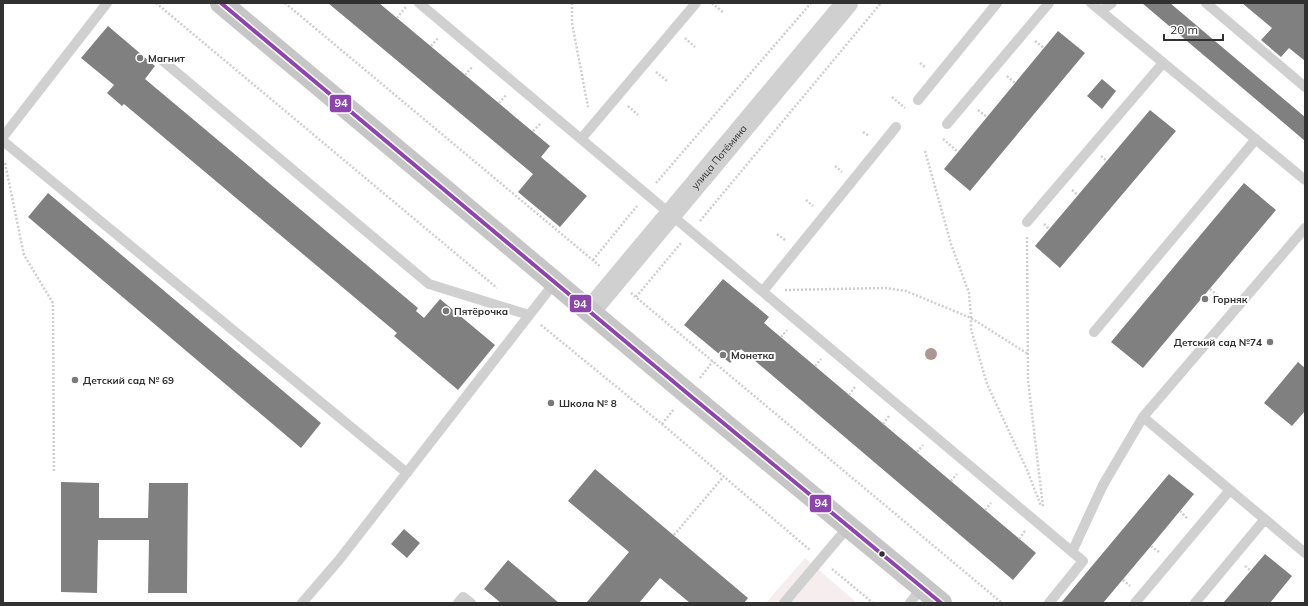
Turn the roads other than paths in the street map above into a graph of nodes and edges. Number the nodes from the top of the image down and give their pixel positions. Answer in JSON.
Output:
{"nodes":[{"id":1,"x":107,"y":3,"type":"edge"},
{"id":2,"x":221,"y":3,"type":"edge"},
{"id":3,"x":419,"y":3,"type":"edge"},
{"id":4,"x":696,"y":3,"type":"edge"},
{"id":5,"x":847,"y":3,"type":"edge"},
{"id":6,"x":997,"y":3,"type":"edge"},
{"id":7,"x":1049,"y":3,"type":"edge"},
{"id":8,"x":1091,"y":3,"type":"edge"},
{"id":9,"x":1112,"y":3,"type":"edge"},
{"id":10,"x":1206,"y":3,"type":"edge"},
{"id":11,"x":1101,"y":11,"type":"junction"},
{"id":12,"x":163,"y":60,"type":"dead end"},
{"id":13,"x":1163,"y":63,"type":"junction"},
{"id":14,"x":1305,"y":87,"type":"edge"},
{"id":15,"x":918,"y":100,"type":"dead end"},
{"id":16,"x":947,"y":124,"type":"dead end"},
{"id":17,"x":896,"y":127,"type":"dead end"},
{"id":18,"x":3,"y":137,"type":"edge"},
{"id":19,"x":581,"y":140,"type":"junction"},
{"id":20,"x":1256,"y":140,"type":"junction"},
{"id":21,"x":3,"y":141,"type":"edge"},
{"id":22,"x":1305,"y":180,"type":"edge"},
{"id":23,"x":670,"y":215,"type":"junction"},
{"id":24,"x":1027,"y":222,"type":"road end"},
{"id":25,"x":1305,"y":228,"type":"edge"},
{"id":26,"x":555,"y":282,"type":"junction"},
{"id":27,"x":762,"y":291,"type":"junction"},
{"id":28,"x":590,"y":311,"type":"junction"},
{"id":29,"x":529,"y":315,"type":"junction"},
{"id":30,"x":1094,"y":332,"type":"dead end"},
{"id":31,"x":1143,"y":417,"type":"junction"},
{"id":32,"x":407,"y":473,"type":"junction"},
{"id":33,"x":1230,"y":490,"type":"junction"},
{"id":34,"x":1265,"y":519,"type":"junction"},
{"id":35,"x":848,"y":527,"type":"junction"},
{"id":36,"x":1072,"y":552,"type":"junction"},
{"id":37,"x":1305,"y":553,"type":"edge"},
{"id":38,"x":916,"y":595,"type":"edge"},
{"id":39,"x":302,"y":603,"type":"edge"},
{"id":40,"x":458,"y":603,"type":"edge"},
{"id":41,"x":471,"y":603,"type":"edge"},
{"id":42,"x":784,"y":603,"type":"edge"},
{"id":43,"x":940,"y":603,"type":"edge"},
{"id":44,"x":1049,"y":603,"type":"edge"},
{"id":45,"x":1135,"y":603,"type":"edge"},
{"id":46,"x":1195,"y":603,"type":"edge"}],
"edges":[{"from":1,"to":18,"type":"lane"},
{"from":2,"to":26,"type":"main road"},
{"from":3,"to":19,"type":"lane"},
{"from":4,"to":19,"type":"lane"},
{"from":5,"to":23,"type":"street","name":"улица Потёмина"},
{"from":6,"to":15,"type":"lane"},
{"from":7,"to":16,"type":"lane"},
{"from":8,"to":11,"type":"lane"},
{"from":9,"to":11,"type":"lane"},
{"from":10,"to":14,"type":"lane"},
{"from":11,"to":13,"type":"lane"},
{"from":12,"to":29,"type":"lane"},
{"from":13,"to":20,"type":"lane"},
{"from":13,"to":24,"type":"lane"},
{"from":17,"to":27,"type":"lane"},
{"from":19,"to":23,"type":"lane"},
{"from":20,"to":22,"type":"lane"},
{"from":20,"to":30,"type":"lane"},
{"from":21,"to":32,"type":"lane"},
{"from":23,"to":27,"type":"lane"},
{"from":23,"to":28,"type":"street","name":"улица Потёмина"},
{"from":25,"to":31,"type":"lane"},
{"from":26,"to":28,"type":"main road"},
{"from":26,"to":29,"type":"lane"},
{"from":27,"to":36,"type":"lane"},
{"from":28,"to":35,"type":"main road"},
{"from":29,"to":32,"type":"lane"},
{"from":31,"to":33,"type":"lane"},
{"from":31,"to":36,"type":"lane"},
{"from":32,"to":39,"type":"lane"},
{"from":33,"to":34,"type":"lane"},
{"from":33,"to":45,"type":"lane"},
{"from":34,"to":37,"type":"lane"},
{"from":34,"to":46,"type":"lane"},
{"from":35,"to":38,"type":"main road"},
{"from":35,"to":42,"type":"lane"},
{"from":36,"to":44,"type":"lane"},
{"from":38,"to":43,"type":"main road"},
{"from":40,"to":41,"type":"lane"}]}
